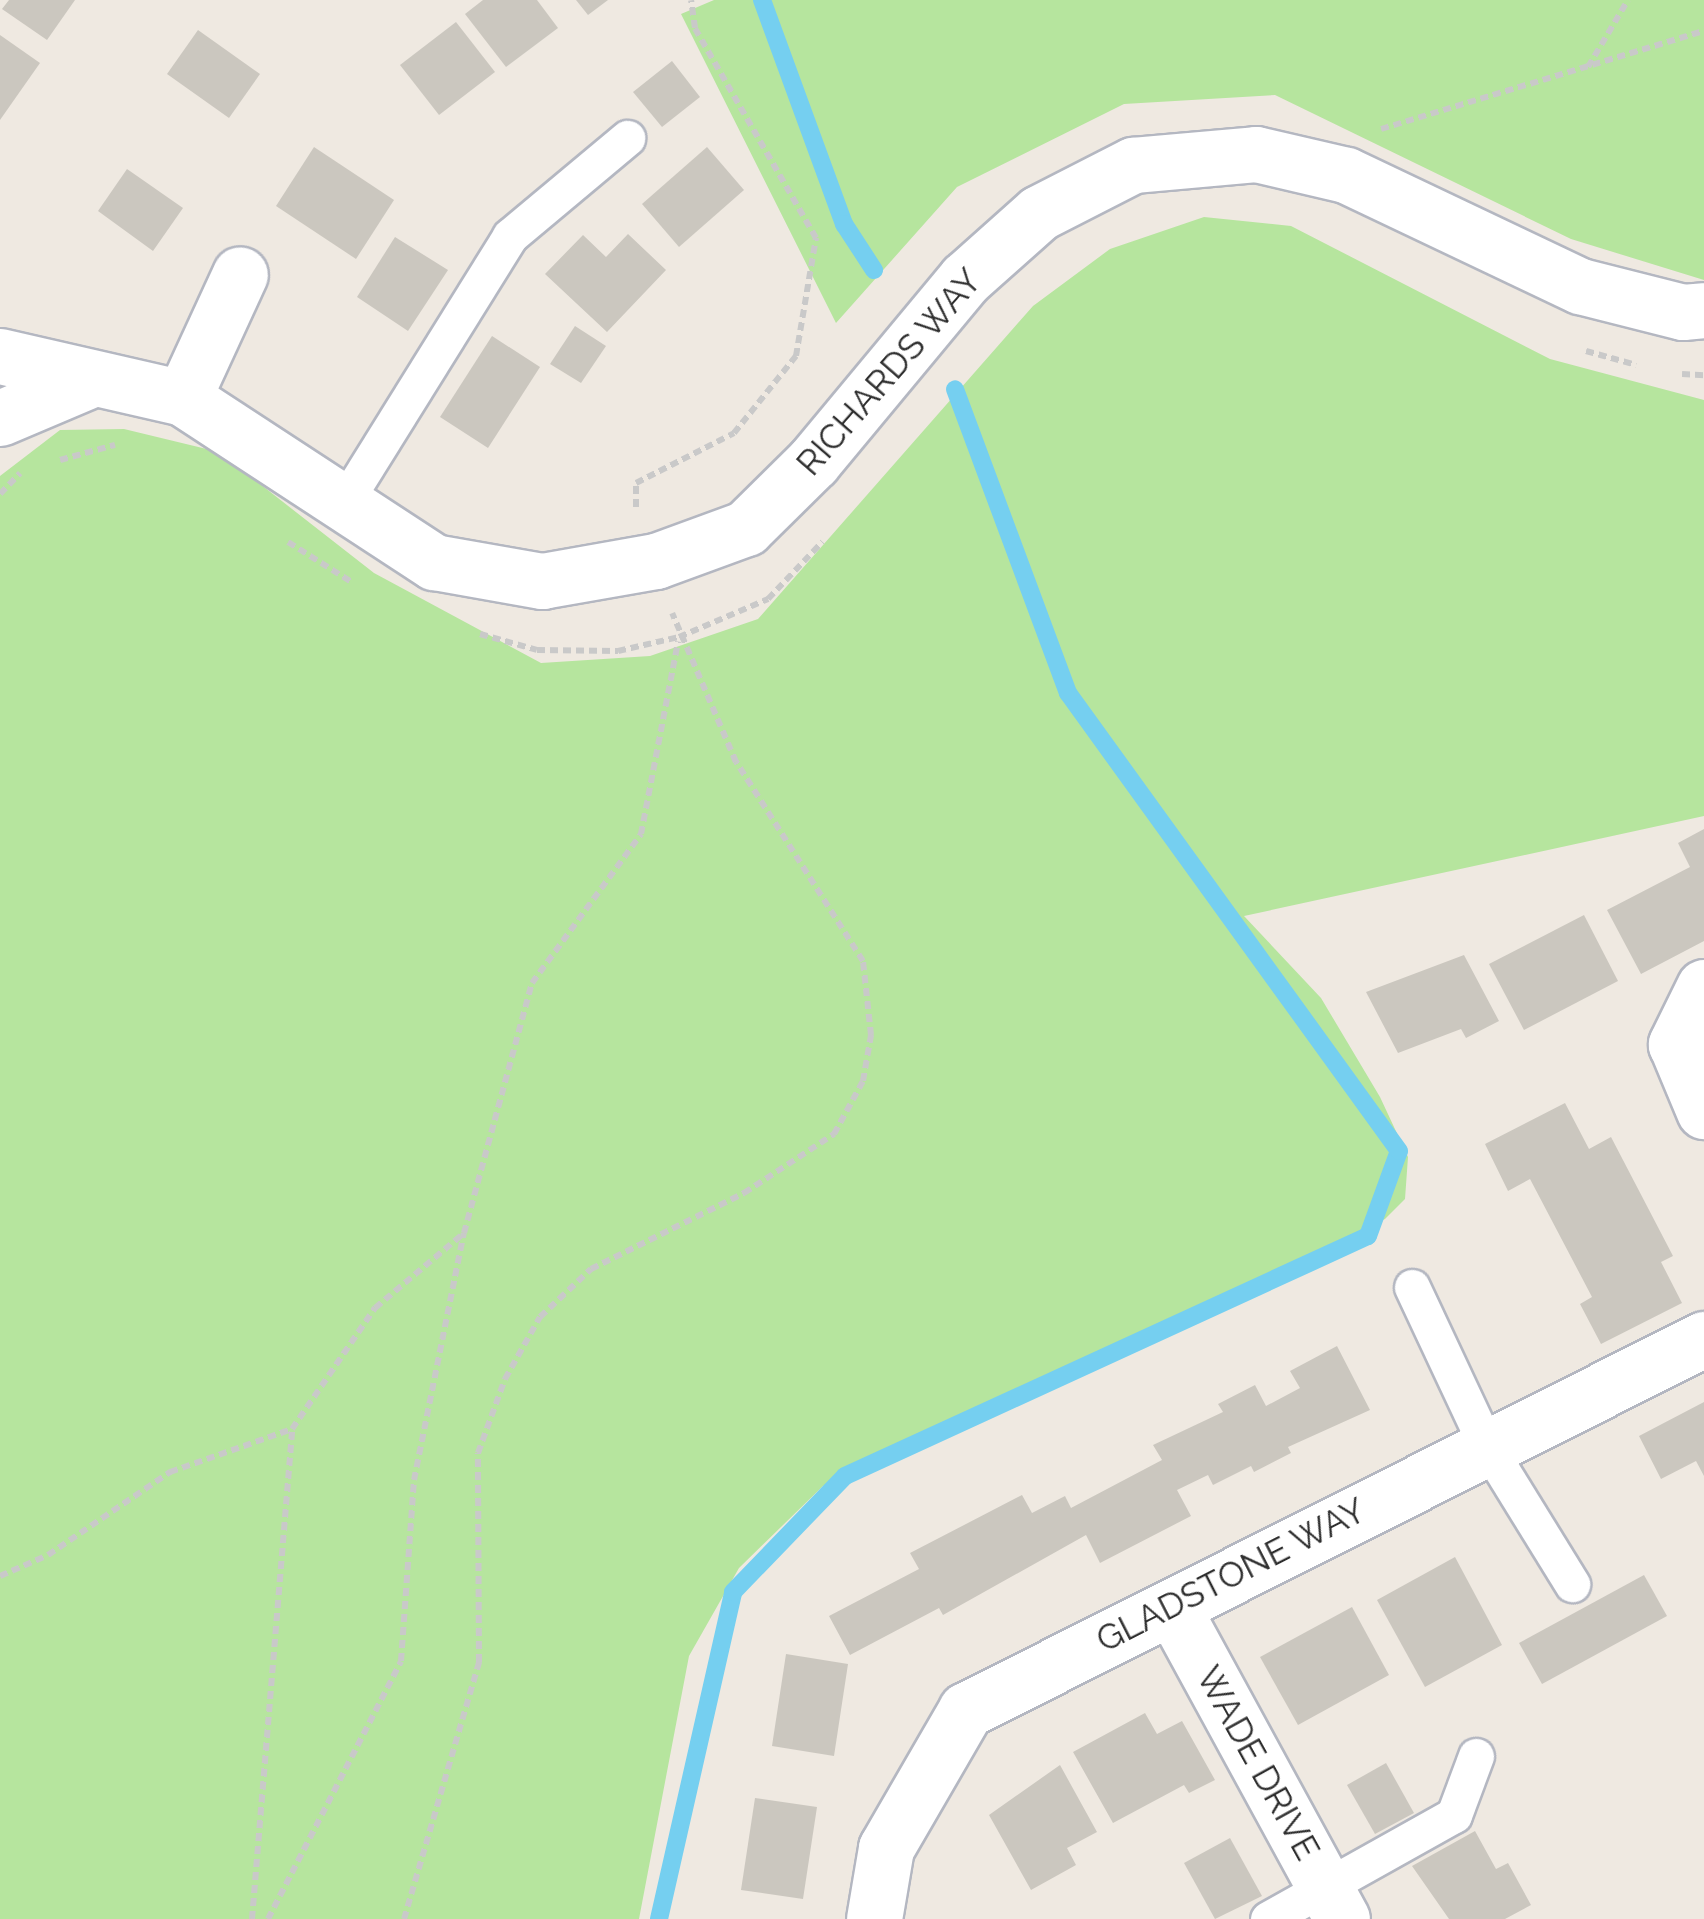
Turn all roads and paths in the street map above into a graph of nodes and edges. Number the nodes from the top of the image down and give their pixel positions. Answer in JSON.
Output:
{"nodes":[{"id":1,"x":691,"y":0,"type":"edge"},
{"id":2,"x":1628,"y":0,"type":"edge"},
{"id":3,"x":1704,"y":31,"type":"edge"},
{"id":4,"x":1588,"y":67,"type":"junction"},
{"id":5,"x":627,"y":138,"type":"dead end"},
{"id":6,"x":1346,"y":176,"type":"junction"},
{"id":7,"x":240,"y":274,"type":"dead end"},
{"id":8,"x":1704,"y":310,"type":"edge"},
{"id":9,"x":0,"y":356,"type":"edge"},
{"id":10,"x":92,"y":379,"type":"junction"},
{"id":11,"x":183,"y":398,"type":"junction"},
{"id":12,"x":0,"y":418,"type":"edge"},
{"id":13,"x":344,"y":504,"type":"junction"},
{"id":14,"x":656,"y":561,"type":"junction"},
{"id":15,"x":679,"y":637,"type":"junction"},
{"id":16,"x":1704,"y":987,"type":"edge"},
{"id":17,"x":1704,"y":1111,"type":"edge"},
{"id":18,"x":464,"y":1232,"type":"junction"},
{"id":19,"x":1412,"y":1287,"type":"dead end"},
{"id":20,"x":1704,"y":1339,"type":"edge"},
{"id":21,"x":292,"y":1429,"type":"junction"},
{"id":22,"x":1485,"y":1443,"type":"junction"},
{"id":23,"x":0,"y":1576,"type":"edge"},
{"id":24,"x":1572,"y":1584,"type":"dead end"},
{"id":25,"x":1172,"y":1606,"type":"junction"},
{"id":26,"x":1476,"y":1756,"type":"dead end"},
{"id":27,"x":1334,"y":1903,"type":"edge"},
{"id":28,"x":252,"y":1919,"type":"edge"},
{"id":29,"x":268,"y":1919,"type":"edge"},
{"id":30,"x":404,"y":1919,"type":"edge"},
{"id":31,"x":874,"y":1919,"type":"edge"},
{"id":32,"x":1268,"y":1919,"type":"edge"}],
"edges":[{"from":1,"to":14,"type":"path"},
{"from":2,"to":4,"type":"path"},
{"from":3,"to":4,"type":"path"},
{"from":4,"to":6,"type":"path"},
{"from":5,"to":13,"type":"lane"},
{"from":6,"to":8,"type":"street","name":"RICHARDS WAY"},
{"from":6,"to":14,"type":"street","name":"RICHARDS WAY"},
{"from":7,"to":11,"type":"street"},
{"from":9,"to":10,"type":"street","name":"RICHARDS WAY"},
{"from":10,"to":11,"type":"street","name":"RICHARDS WAY"},
{"from":10,"to":12,"type":"street"},
{"from":11,"to":13,"type":"street","name":"RICHARDS WAY"},
{"from":13,"to":14,"type":"street","name":"RICHARDS WAY"},
{"from":14,"to":15,"type":"path"},
{"from":15,"to":18,"type":"path"},
{"from":15,"to":30,"type":"path"},
{"from":16,"to":17,"type":"street"},
{"from":18,"to":21,"type":"path"},
{"from":18,"to":29,"type":"path"},
{"from":19,"to":22,"type":"lane"},
{"from":20,"to":22,"type":"street","name":"GLADSTONE WAY"},
{"from":21,"to":23,"type":"path"},
{"from":21,"to":28,"type":"path"},
{"from":22,"to":24,"type":"lane"},
{"from":22,"to":25,"type":"street","name":"GLADSTONE WAY"},
{"from":25,"to":27,"type":"street","name":"WADE DRIVE"},
{"from":25,"to":31,"type":"street","name":"GLADSTONE WAY"},
{"from":26,"to":27,"type":"lane"},
{"from":27,"to":32,"type":"lane"}]}
